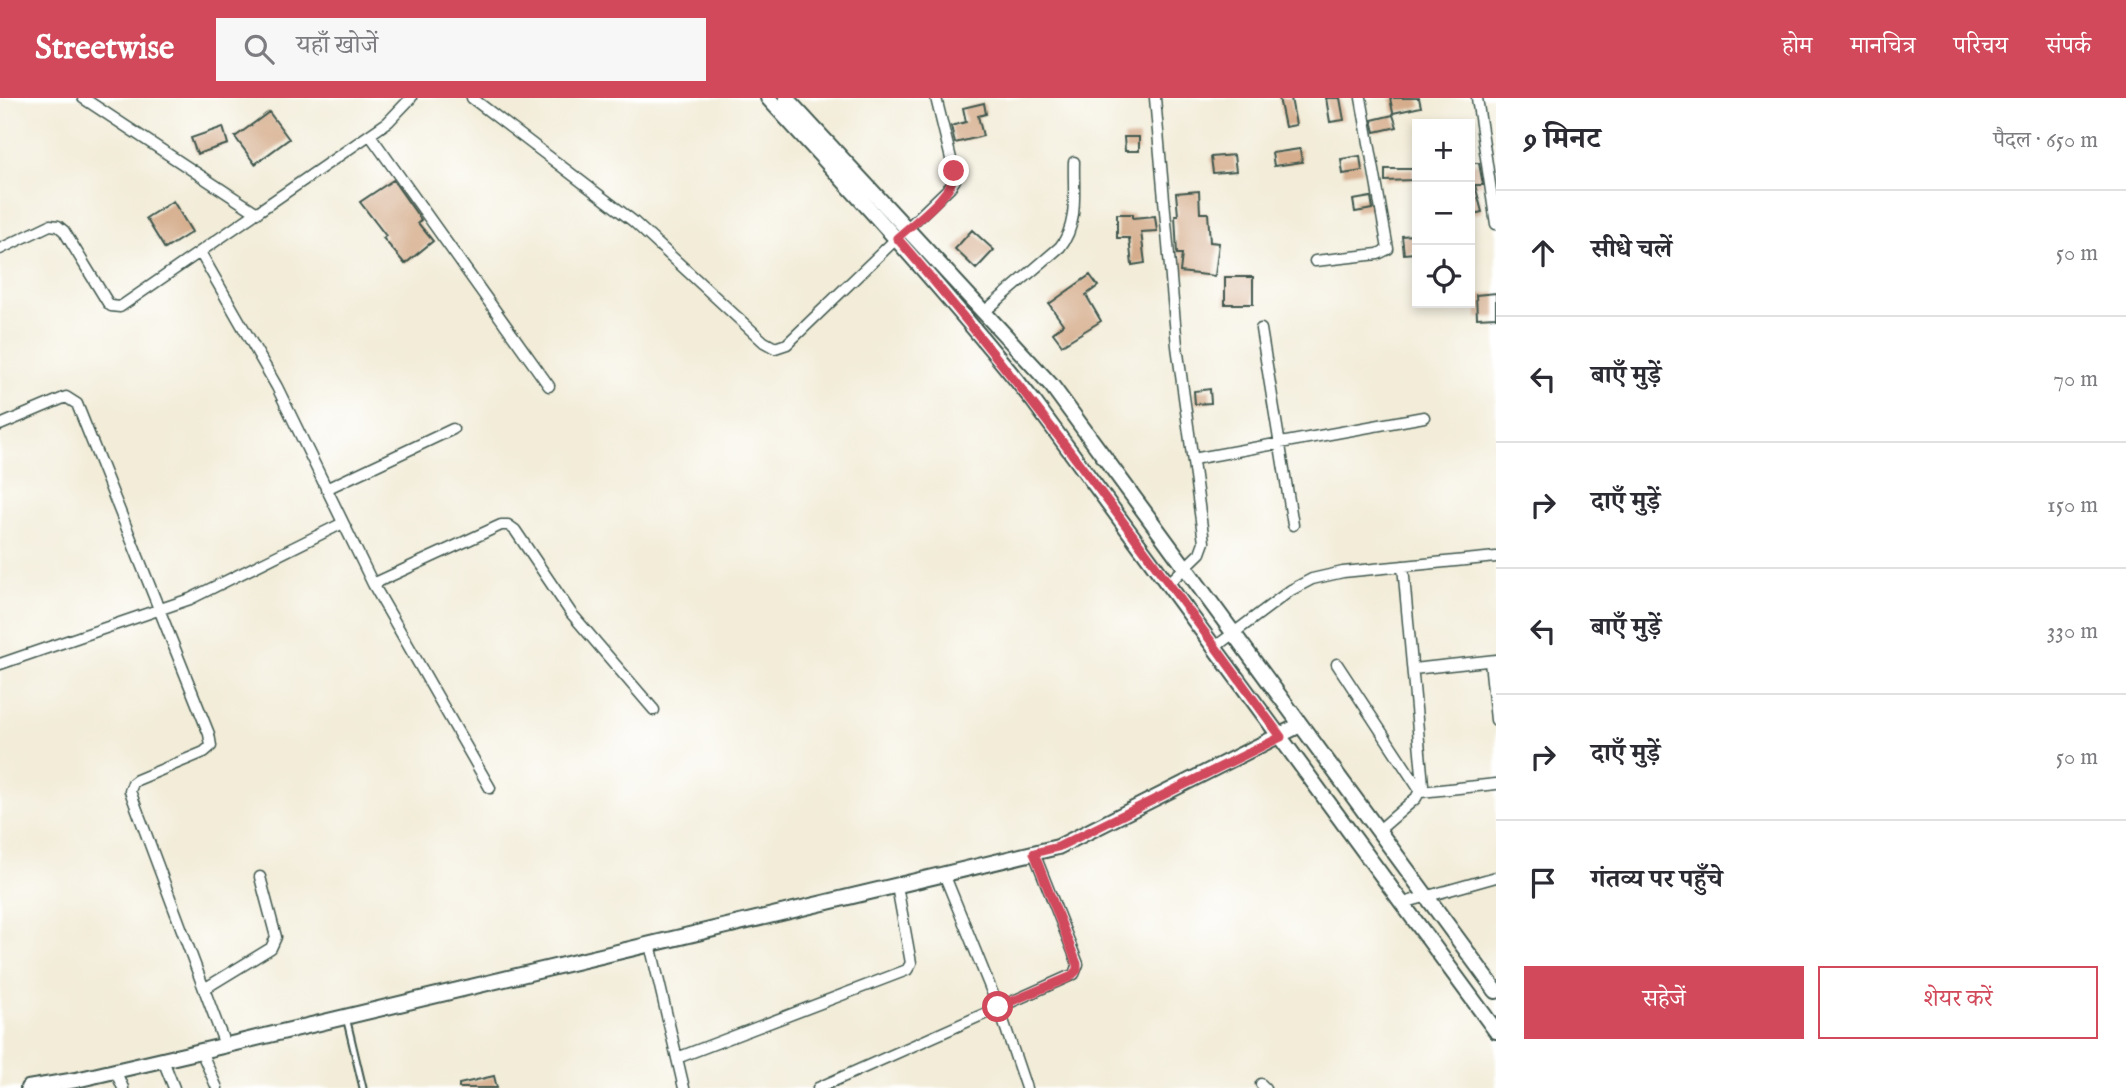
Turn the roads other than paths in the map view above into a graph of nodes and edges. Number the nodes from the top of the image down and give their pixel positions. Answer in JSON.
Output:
{"nodes":[{"id":1,"x":83,"y":98,"type":"edge"},
{"id":2,"x":411,"y":98,"type":"edge"},
{"id":3,"x":472,"y":98,"type":"edge"},
{"id":4,"x":768,"y":98,"type":"edge"},
{"id":5,"x":786,"y":98,"type":"edge"},
{"id":6,"x":936,"y":98,"type":"edge"},
{"id":7,"x":1155,"y":98,"type":"edge"},
{"id":8,"x":1361,"y":98,"type":"edge"},
{"id":9,"x":1477,"y":98,"type":"edge"},
{"id":10,"x":370,"y":135,"type":"junction"},
{"id":11,"x":1074,"y":162,"type":"dead end"},
{"id":12,"x":257,"y":213,"type":"junction"},
{"id":13,"x":1496,"y":224,"type":"edge"},
{"id":14,"x":902,"y":234,"type":"junction"},
{"id":15,"x":0,"y":249,"type":"edge"},
{"id":16,"x":200,"y":252,"type":"junction"},
{"id":17,"x":1315,"y":261,"type":"dead end"},
{"id":18,"x":984,"y":312,"type":"junction"},
{"id":19,"x":1261,"y":330,"type":"dead end"},
{"id":20,"x":549,"y":386,"type":"dead end"},
{"id":21,"x":1424,"y":417,"type":"dead end"},
{"id":22,"x":0,"y":425,"type":"edge"},
{"id":23,"x":453,"y":429,"type":"dead end"},
{"id":24,"x":1279,"y":444,"type":"junction"},
{"id":25,"x":1193,"y":459,"type":"junction"},
{"id":26,"x":326,"y":488,"type":"junction"},
{"id":27,"x":343,"y":523,"type":"junction"},
{"id":28,"x":1293,"y":525,"type":"dead end"},
{"id":29,"x":1496,"y":557,"type":"edge"},
{"id":30,"x":1403,"y":566,"type":"junction"},
{"id":31,"x":1185,"y":567,"type":"junction"},
{"id":32,"x":373,"y":584,"type":"junction"},
{"id":33,"x":1168,"y":584,"type":"junction"},
{"id":34,"x":159,"y":610,"type":"junction"},
{"id":35,"x":1233,"y":633,"type":"junction"},
{"id":36,"x":1215,"y":647,"type":"junction"},
{"id":37,"x":1493,"y":660,"type":"edge"},
{"id":38,"x":0,"y":664,"type":"edge"},
{"id":39,"x":1337,"y":664,"type":"dead end"},
{"id":40,"x":1413,"y":669,"type":"junction"},
{"id":41,"x":654,"y":710,"type":"dead end"},
{"id":42,"x":1496,"y":720,"type":"edge"},
{"id":43,"x":1300,"y":726,"type":"junction"},
{"id":44,"x":1281,"y":737,"type":"junction"},
{"id":45,"x":1496,"y":784,"type":"edge"},
{"id":46,"x":490,"y":788,"type":"dead end"},
{"id":47,"x":1421,"y":792,"type":"junction"},
{"id":48,"x":1378,"y":831,"type":"junction"},
{"id":49,"x":1034,"y":853,"type":"junction"},
{"id":50,"x":944,"y":874,"type":"junction"},
{"id":51,"x":260,"y":877,"type":"dead end"},
{"id":52,"x":1496,"y":877,"type":"edge"},
{"id":53,"x":897,"y":886,"type":"junction"},
{"id":54,"x":1426,"y":896,"type":"junction"},
{"id":55,"x":1403,"y":903,"type":"junction"},
{"id":56,"x":650,"y":944,"type":"junction"},
{"id":57,"x":204,"y":989,"type":"junction"},
{"id":58,"x":1496,"y":991,"type":"edge"},
{"id":59,"x":998,"y":1007,"type":"junction"},
{"id":60,"x":346,"y":1017,"type":"junction"},
{"id":61,"x":1495,"y":1026,"type":"edge"},
{"id":62,"x":225,"y":1045,"type":"junction"},
{"id":63,"x":201,"y":1051,"type":"junction"},
{"id":64,"x":677,"y":1058,"type":"junction"},
{"id":65,"x":163,"y":1060,"type":"junction"},
{"id":66,"x":116,"y":1070,"type":"junction"},
{"id":67,"x":78,"y":1084,"type":"edge"},
{"id":68,"x":31,"y":1088,"type":"edge"},
{"id":69,"x":123,"y":1088,"type":"edge"},
{"id":70,"x":174,"y":1088,"type":"edge"},
{"id":71,"x":216,"y":1088,"type":"edge"},
{"id":72,"x":363,"y":1088,"type":"edge"},
{"id":73,"x":684,"y":1088,"type":"edge"},
{"id":74,"x":818,"y":1088,"type":"edge"},
{"id":75,"x":1026,"y":1088,"type":"edge"}],
"edges":[{"from":1,"to":12,"type":"street"},
{"from":2,"to":10,"type":"street"},
{"from":3,"to":14,"type":"street"},
{"from":4,"to":14,"type":"street"},
{"from":5,"to":14,"type":"street"},
{"from":6,"to":14,"type":"street"},
{"from":7,"to":25,"type":"street"},
{"from":8,"to":17,"type":"street"},
{"from":9,"to":13,"type":"street"},
{"from":10,"to":12,"type":"street"},
{"from":10,"to":20,"type":"street"},
{"from":11,"to":18,"type":"street"},
{"from":12,"to":16,"type":"street"},
{"from":14,"to":18,"type":"street"},
{"from":14,"to":33,"type":"street"},
{"from":15,"to":16,"type":"street"},
{"from":16,"to":26,"type":"street"},
{"from":18,"to":31,"type":"street"},
{"from":19,"to":24,"type":"street"},
{"from":21,"to":24,"type":"street"},
{"from":22,"to":34,"type":"street"},
{"from":23,"to":26,"type":"street"},
{"from":24,"to":25,"type":"street"},
{"from":24,"to":28,"type":"street"},
{"from":25,"to":31,"type":"street"},
{"from":26,"to":27,"type":"street"},
{"from":27,"to":32,"type":"street"},
{"from":27,"to":34,"type":"street"},
{"from":29,"to":30,"type":"street"},
{"from":30,"to":35,"type":"street"},
{"from":30,"to":40,"type":"street"},
{"from":31,"to":33,"type":"street"},
{"from":31,"to":35,"type":"street"},
{"from":32,"to":41,"type":"street"},
{"from":32,"to":46,"type":"street"},
{"from":33,"to":36,"type":"street"},
{"from":34,"to":38,"type":"street"},
{"from":34,"to":57,"type":"street"},
{"from":35,"to":36,"type":"street"},
{"from":35,"to":43,"type":"street"},
{"from":36,"to":44,"type":"street"},
{"from":37,"to":40,"type":"street"},
{"from":37,"to":42,"type":"street"},
{"from":39,"to":47,"type":"street"},
{"from":40,"to":47,"type":"street"},
{"from":43,"to":44,"type":"street"},
{"from":43,"to":48,"type":"street"},
{"from":44,"to":49,"type":"street"},
{"from":44,"to":55,"type":"street"},
{"from":45,"to":47,"type":"street"},
{"from":47,"to":48,"type":"street"},
{"from":48,"to":54,"type":"street"},
{"from":49,"to":50,"type":"street"},
{"from":49,"to":59,"type":"street"},
{"from":50,"to":53,"type":"street"},
{"from":50,"to":59,"type":"street"},
{"from":51,"to":57,"type":"street"},
{"from":52,"to":54,"type":"street"},
{"from":53,"to":56,"type":"street"},
{"from":53,"to":64,"type":"street"},
{"from":54,"to":55,"type":"street"},
{"from":54,"to":58,"type":"street"},
{"from":55,"to":61,"type":"street"},
{"from":56,"to":60,"type":"street"},
{"from":56,"to":64,"type":"street"},
{"from":57,"to":62,"type":"street"},
{"from":59,"to":74,"type":"street"},
{"from":59,"to":75,"type":"street"},
{"from":60,"to":62,"type":"street"},
{"from":60,"to":72,"type":"lane"},
{"from":62,"to":63,"type":"street"},
{"from":63,"to":65,"type":"street"},
{"from":63,"to":71,"type":"street"},
{"from":64,"to":73,"type":"street"},
{"from":65,"to":66,"type":"street"},
{"from":65,"to":70,"type":"street"},
{"from":66,"to":67,"type":"street"},
{"from":66,"to":69,"type":"street"},
{"from":67,"to":68,"type":"street"}]}
